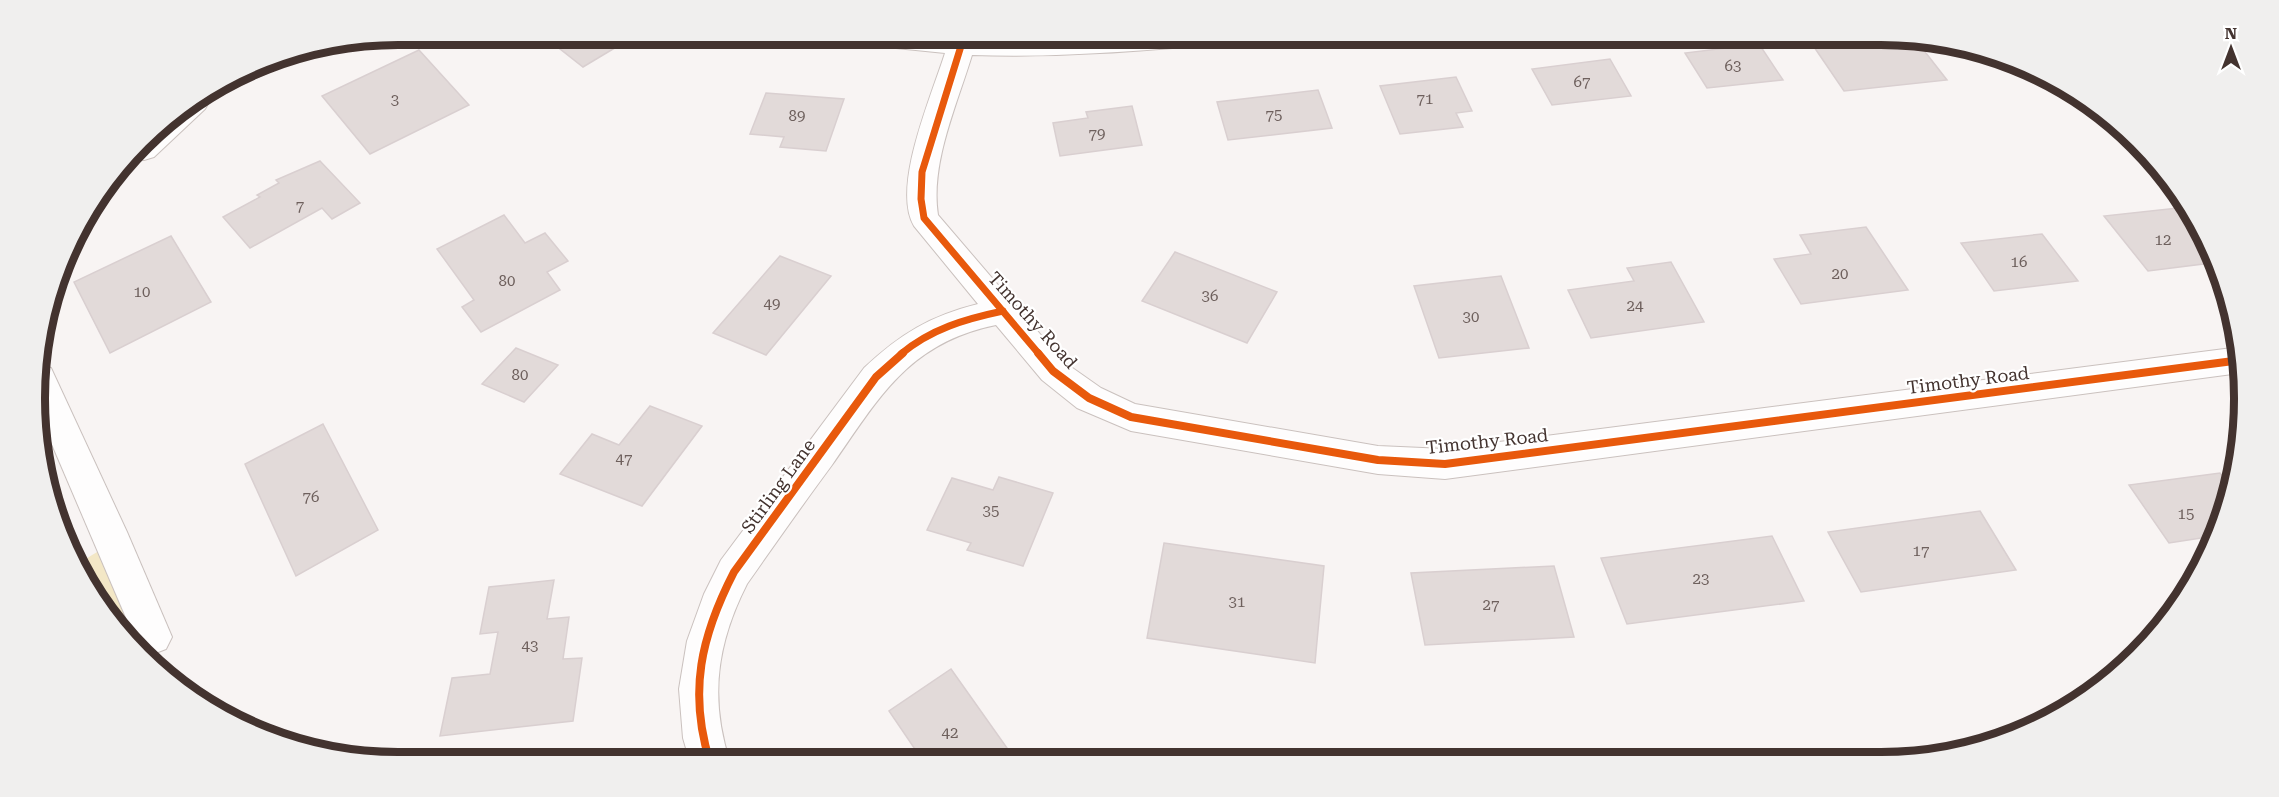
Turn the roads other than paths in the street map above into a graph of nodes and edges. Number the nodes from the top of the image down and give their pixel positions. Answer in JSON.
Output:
{"nodes":[{"id":1,"x":952,"y":45,"type":"edge"},
{"id":2,"x":1112,"y":45,"type":"edge"},
{"id":3,"x":962,"y":46,"type":"junction"},
{"id":4,"x":1003,"y":311,"type":"junction"},
{"id":5,"x":2232,"y":361,"type":"edge"},
{"id":6,"x":45,"y":391,"type":"edge"},
{"id":7,"x":153,"y":637,"type":"dead end"},
{"id":8,"x":706,"y":752,"type":"edge"}],
"edges":[{"from":1,"to":3,"type":"street"},
{"from":2,"to":3,"type":"street"},
{"from":3,"to":4,"type":"street","name":"Timothy Road"},
{"from":4,"to":5,"type":"street","name":"Timothy Road"},
{"from":4,"to":8,"type":"street","name":"Stirling Lane"},
{"from":6,"to":7,"type":"street"}]}
